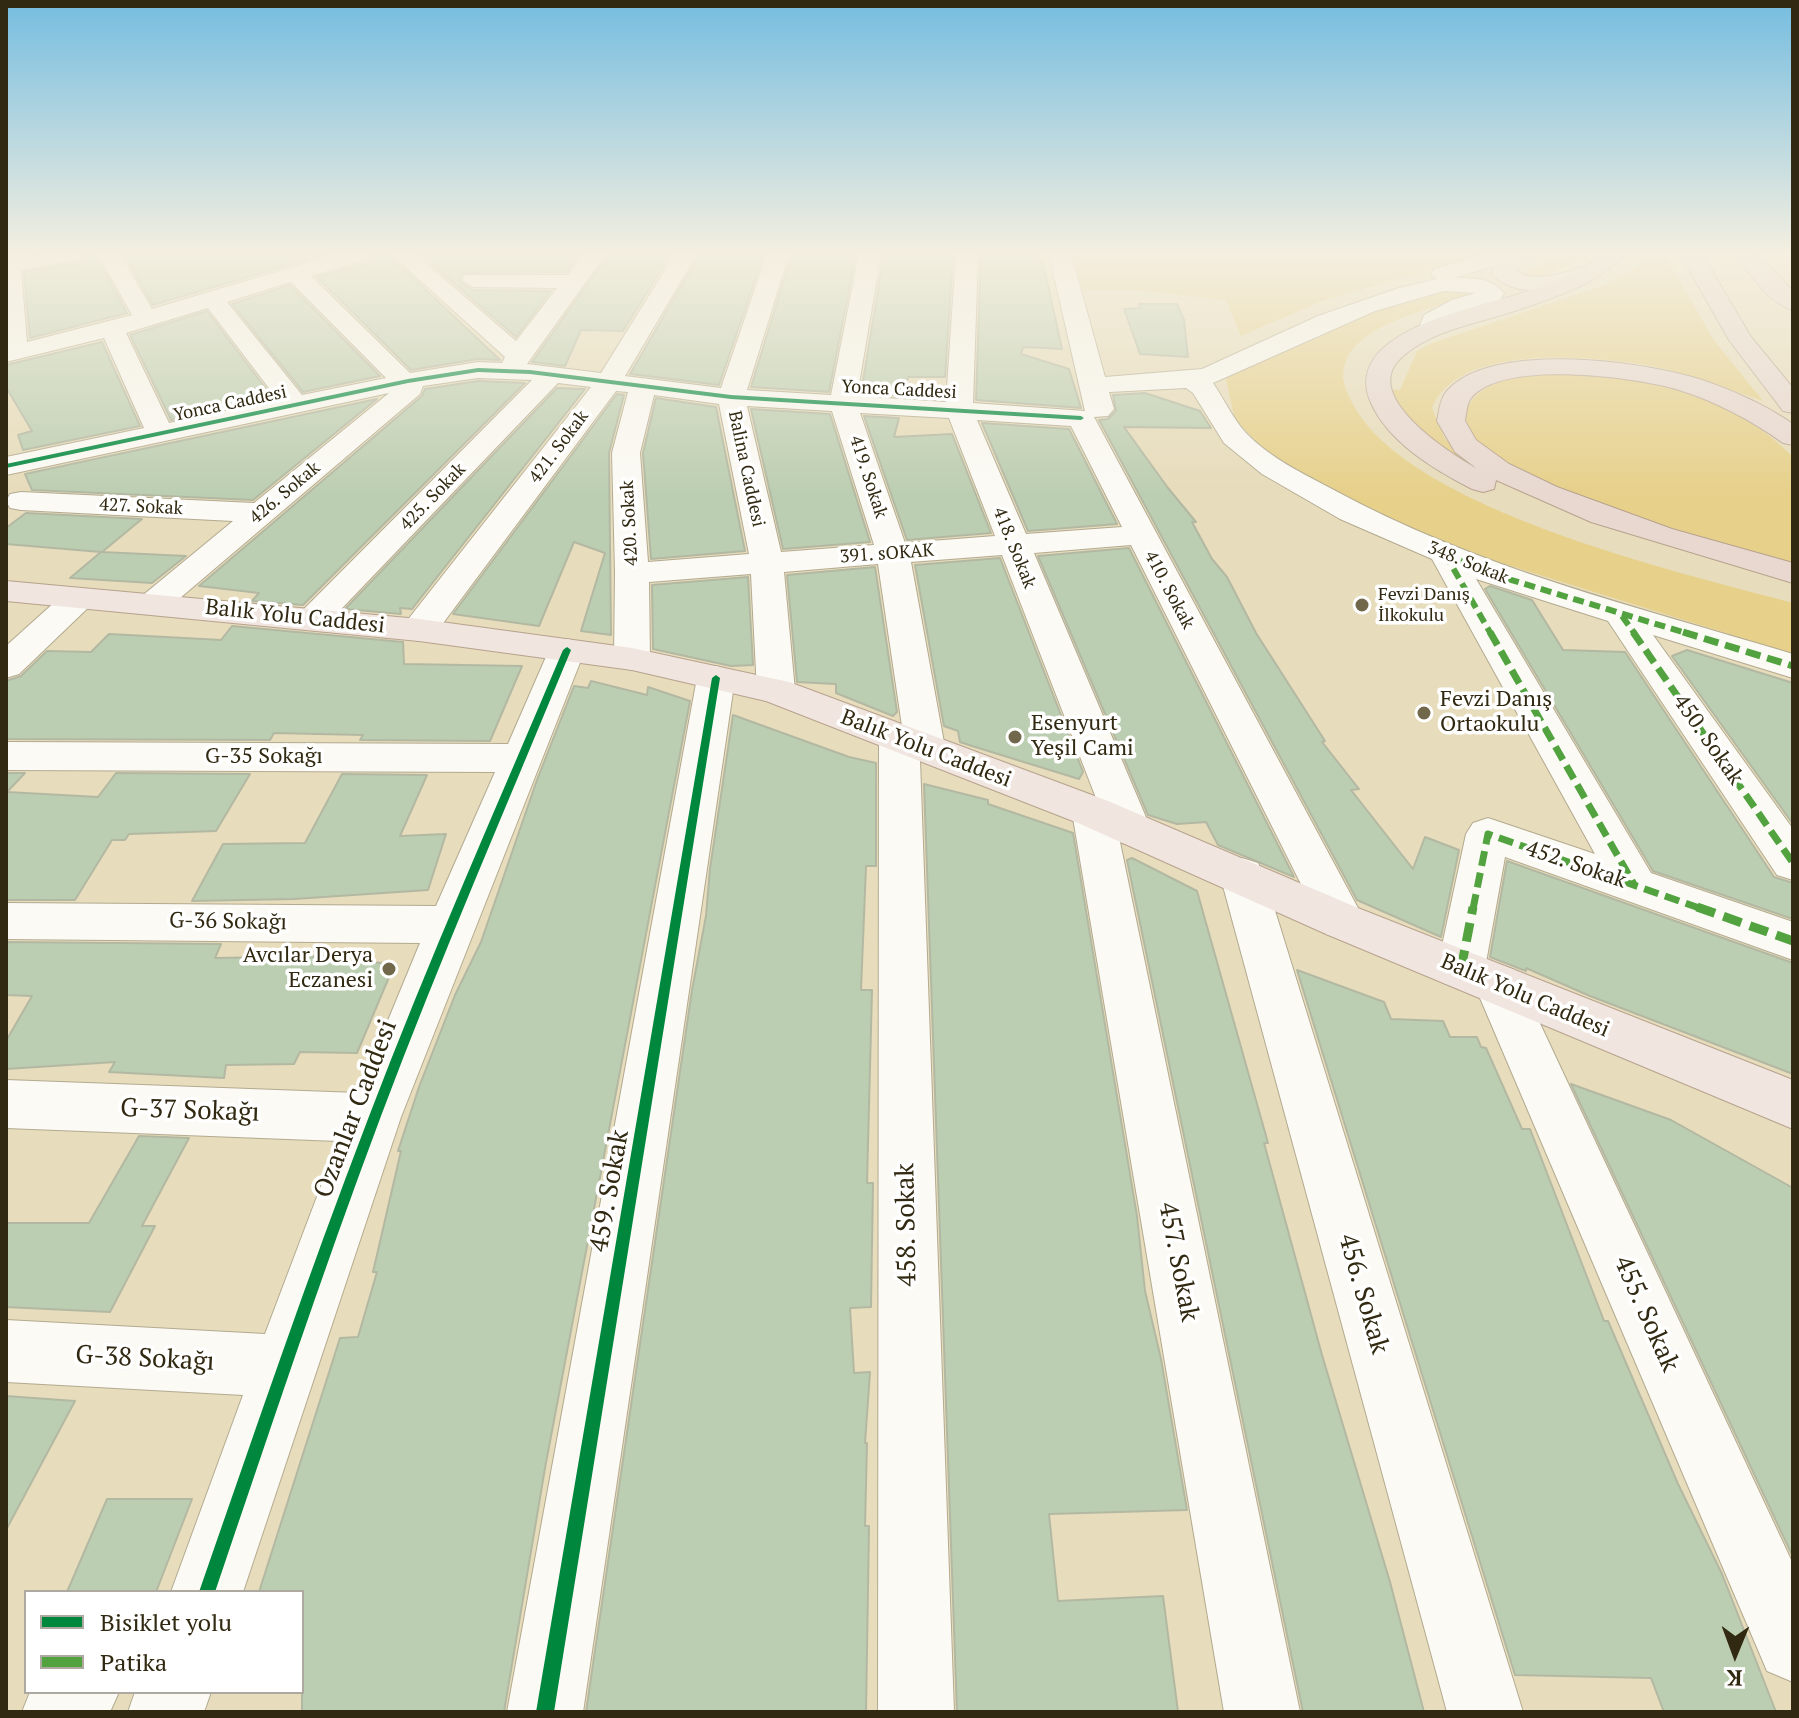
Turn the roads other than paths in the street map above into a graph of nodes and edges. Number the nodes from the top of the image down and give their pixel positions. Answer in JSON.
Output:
{"nodes":[{"id":1,"x":90,"y":334,"type":"edge"},
{"id":2,"x":114,"y":334,"type":"edge"},
{"id":3,"x":240,"y":334,"type":"edge"},
{"id":4,"x":353,"y":334,"type":"edge"},
{"id":5,"x":487,"y":334,"type":"edge"},
{"id":6,"x":536,"y":334,"type":"edge"},
{"id":7,"x":637,"y":334,"type":"edge"},
{"id":8,"x":752,"y":334,"type":"edge"},
{"id":9,"x":855,"y":334,"type":"edge"},
{"id":10,"x":963,"y":334,"type":"edge"},
{"id":11,"x":1075,"y":334,"type":"edge"},
{"id":12,"x":1275,"y":334,"type":"edge"},
{"id":13,"x":1302,"y":334,"type":"edge"},
{"id":14,"x":1420,"y":334,"type":"edge"},
{"id":15,"x":1738,"y":334,"type":"edge"},
{"id":16,"x":10,"y":353,"type":"edge"},
{"id":17,"x":515,"y":364,"type":"junction"},
{"id":18,"x":552,"y":375,"type":"junction"},
{"id":19,"x":1190,"y":379,"type":"junction"},
{"id":20,"x":408,"y":381,"type":"junction"},
{"id":21,"x":607,"y":384,"type":"junction"},
{"id":22,"x":642,"y":388,"type":"junction"},
{"id":23,"x":731,"y":397,"type":"junction"},
{"id":24,"x":843,"y":402,"type":"junction"},
{"id":25,"x":1087,"y":402,"type":"junction"},
{"id":26,"x":1793,"y":405,"type":"edge"},
{"id":27,"x":296,"y":406,"type":"junction"},
{"id":28,"x":959,"y":409,"type":"junction"},
{"id":29,"x":161,"y":435,"type":"junction"},
{"id":30,"x":1793,"y":437,"type":"edge"},
{"id":31,"x":6,"y":458,"type":"edge"},
{"id":32,"x":13,"y":508,"type":"edge"},
{"id":33,"x":260,"y":513,"type":"junction"},
{"id":34,"x":1141,"y":535,"type":"junction"},
{"id":35,"x":1012,"y":544,"type":"junction"},
{"id":36,"x":893,"y":554,"type":"junction"},
{"id":37,"x":1445,"y":554,"type":"junction"},
{"id":38,"x":767,"y":562,"type":"junction"},
{"id":39,"x":632,"y":573,"type":"junction"},
{"id":40,"x":1793,"y":573,"type":"edge"},
{"id":41,"x":1793,"y":585,"type":"edge"},
{"id":42,"x":6,"y":591,"type":"edge"},
{"id":43,"x":79,"y":598,"type":"junction"},
{"id":44,"x":154,"y":603,"type":"junction"},
{"id":45,"x":1622,"y":616,"type":"junction"},
{"id":46,"x":313,"y":619,"type":"junction"},
{"id":47,"x":419,"y":630,"type":"junction"},
{"id":48,"x":567,"y":650,"type":"junction"},
{"id":49,"x":632,"y":659,"type":"junction"},
{"id":50,"x":6,"y":666,"type":"edge"},
{"id":51,"x":1793,"y":666,"type":"edge"},
{"id":52,"x":716,"y":678,"type":"junction"},
{"id":53,"x":776,"y":691,"type":"junction"},
{"id":54,"x":912,"y":743,"type":"junction"},
{"id":55,"x":6,"y":756,"type":"edge"},
{"id":56,"x":522,"y":758,"type":"junction"},
{"id":57,"x":1112,"y":820,"type":"junction"},
{"id":58,"x":1793,"y":863,"type":"edge"},
{"id":59,"x":1242,"y":875,"type":"junction"},
{"id":60,"x":1635,"y":886,"type":"junction"},
{"id":61,"x":6,"y":921,"type":"edge"},
{"id":62,"x":1342,"y":921,"type":"junction"},
{"id":63,"x":450,"y":925,"type":"junction"},
{"id":64,"x":1793,"y":941,"type":"edge"},
{"id":65,"x":1480,"y":977,"type":"junction"},
{"id":66,"x":6,"y":1104,"type":"edge"},
{"id":67,"x":1787,"y":1110,"type":"edge"},
{"id":68,"x":375,"y":1118,"type":"junction"},
{"id":69,"x":6,"y":1351,"type":"edge"},
{"id":70,"x":284,"y":1366,"type":"junction"},
{"id":71,"x":208,"y":1590,"type":"edge"},
{"id":72,"x":1793,"y":1645,"type":"edge"},
{"id":73,"x":79,"y":1694,"type":"edge"},
{"id":74,"x":60,"y":1712,"type":"edge"},
{"id":75,"x":545,"y":1712,"type":"edge"},
{"id":76,"x":916,"y":1712,"type":"edge"},
{"id":77,"x":1262,"y":1712,"type":"edge"},
{"id":78,"x":1485,"y":1712,"type":"edge"}],
"edges":[{"from":1,"to":16,"type":"street"},
{"from":2,"to":29,"type":"street"},
{"from":3,"to":27,"type":"street"},
{"from":4,"to":20,"type":"street"},
{"from":5,"to":17,"type":"street"},
{"from":6,"to":17,"type":"street"},
{"from":7,"to":21,"type":"street","name":"421. Sokak"},
{"from":8,"to":23,"type":"street","name":"Balina Caddesi"},
{"from":9,"to":24,"type":"street","name":"419. Sokak"},
{"from":10,"to":28,"type":"street","name":"418. Sokak"},
{"from":11,"to":25,"type":"street","name":"410. Sokak"},
{"from":12,"to":19,"type":"street"},
{"from":13,"to":19,"type":"street"},
{"from":14,"to":41,"type":"highway"},
{"from":15,"to":26,"type":"highway"},
{"from":17,"to":18,"type":"street","name":"Yonca Caddesi"},
{"from":17,"to":20,"type":"street","name":"Yonca Caddesi"},
{"from":18,"to":21,"type":"street","name":"Yonca Caddesi"},
{"from":18,"to":46,"type":"street","name":"425. Sokak"},
{"from":19,"to":25,"type":"street","name":"Yonca Caddesi"},
{"from":19,"to":37,"type":"street","name":"348. Sokak"},
{"from":20,"to":27,"type":"street","name":"Yonca Caddesi"},
{"from":20,"to":33,"type":"street","name":"426. Sokak"},
{"from":21,"to":22,"type":"street","name":"Yonca Caddesi"},
{"from":21,"to":47,"type":"street","name":"421. Sokak"},
{"from":22,"to":23,"type":"street","name":"Yonca Caddesi"},
{"from":22,"to":39,"type":"street","name":"420. Sokak"},
{"from":23,"to":24,"type":"street","name":"Yonca Caddesi"},
{"from":23,"to":38,"type":"street","name":"Balina Caddesi"},
{"from":24,"to":28,"type":"street","name":"Yonca Caddesi"},
{"from":24,"to":36,"type":"street","name":"419. Sokak"},
{"from":25,"to":28,"type":"street","name":"Yonca Caddesi"},
{"from":25,"to":34,"type":"street","name":"410. Sokak"},
{"from":27,"to":29,"type":"street","name":"Yonca Caddesi"},
{"from":28,"to":35,"type":"street","name":"418. Sokak"},
{"from":29,"to":31,"type":"street","name":"Yonca Caddesi"},
{"from":30,"to":40,"type":"highway"},
{"from":31,"to":32,"type":"street"},
{"from":32,"to":33,"type":"street","name":"427. Sokak"},
{"from":33,"to":44,"type":"street","name":"426. Sokak"},
{"from":34,"to":35,"type":"street","name":"391. sOKAK"},
{"from":34,"to":62,"type":"street","name":"410. Sokak"},
{"from":35,"to":36,"type":"street","name":"391. sOKAK"},
{"from":35,"to":57,"type":"street","name":"418. Sokak"},
{"from":36,"to":38,"type":"street","name":"391. sOKAK"},
{"from":36,"to":54,"type":"street","name":"419. Sokak"},
{"from":37,"to":45,"type":"street","name":"348. Sokak"},
{"from":37,"to":60,"type":"street"},
{"from":38,"to":39,"type":"street","name":"391. sOKAK"},
{"from":38,"to":53,"type":"street","name":"Balina Caddesi"},
{"from":39,"to":49,"type":"street","name":"420. Sokak"},
{"from":42,"to":43,"type":"main road","name":"Balık Yolu Caddesi"},
{"from":43,"to":44,"type":"main road","name":"Balık Yolu Caddesi"},
{"from":43,"to":50,"type":"street"},
{"from":44,"to":46,"type":"main road","name":"Balık Yolu Caddesi"},
{"from":45,"to":51,"type":"street","name":"348. Sokak"},
{"from":45,"to":58,"type":"street","name":"450. Sokak"},
{"from":46,"to":47,"type":"main road","name":"Balık Yolu Caddesi"},
{"from":47,"to":48,"type":"main road","name":"Balık Yolu Caddesi"},
{"from":48,"to":49,"type":"main road","name":"Balık Yolu Caddesi"},
{"from":48,"to":56,"type":"street","name":"Ozanlar Caddesi"},
{"from":49,"to":52,"type":"main road","name":"Balık Yolu Caddesi"},
{"from":52,"to":53,"type":"main road","name":"Balık Yolu Caddesi"},
{"from":52,"to":75,"type":"street","name":"459. Sokak"},
{"from":53,"to":54,"type":"main road","name":"Balık Yolu Caddesi"},
{"from":54,"to":57,"type":"main road","name":"Balık Yolu Caddesi"},
{"from":54,"to":76,"type":"street","name":"458. Sokak"},
{"from":55,"to":56,"type":"street","name":"G-35 Sokağı"},
{"from":56,"to":63,"type":"street","name":"Ozanlar Caddesi"},
{"from":57,"to":59,"type":"main road","name":"Balık Yolu Caddesi"},
{"from":57,"to":77,"type":"street","name":"457. Sokak"},
{"from":59,"to":62,"type":"main road","name":"Balık Yolu Caddesi"},
{"from":59,"to":78,"type":"street","name":"456. Sokak"},
{"from":60,"to":64,"type":"street","name":"452. Sokak"},
{"from":60,"to":65,"type":"street","name":"452. Sokak"},
{"from":61,"to":63,"type":"street","name":"G-36 Sokağı"},
{"from":62,"to":65,"type":"main road","name":"Balık Yolu Caddesi"},
{"from":63,"to":68,"type":"street","name":"Ozanlar Caddesi"},
{"from":65,"to":67,"type":"main road","name":"Balık Yolu Caddesi"},
{"from":65,"to":72,"type":"street","name":"455. Sokak"},
{"from":66,"to":68,"type":"street","name":"G-37 Sokağı"},
{"from":68,"to":70,"type":"street","name":"Ozanlar Caddesi"},
{"from":69,"to":70,"type":"street","name":"G-38 Sokağı"},
{"from":70,"to":71,"type":"street","name":"Ozanlar Caddesi"},
{"from":73,"to":74,"type":"street"}]}
